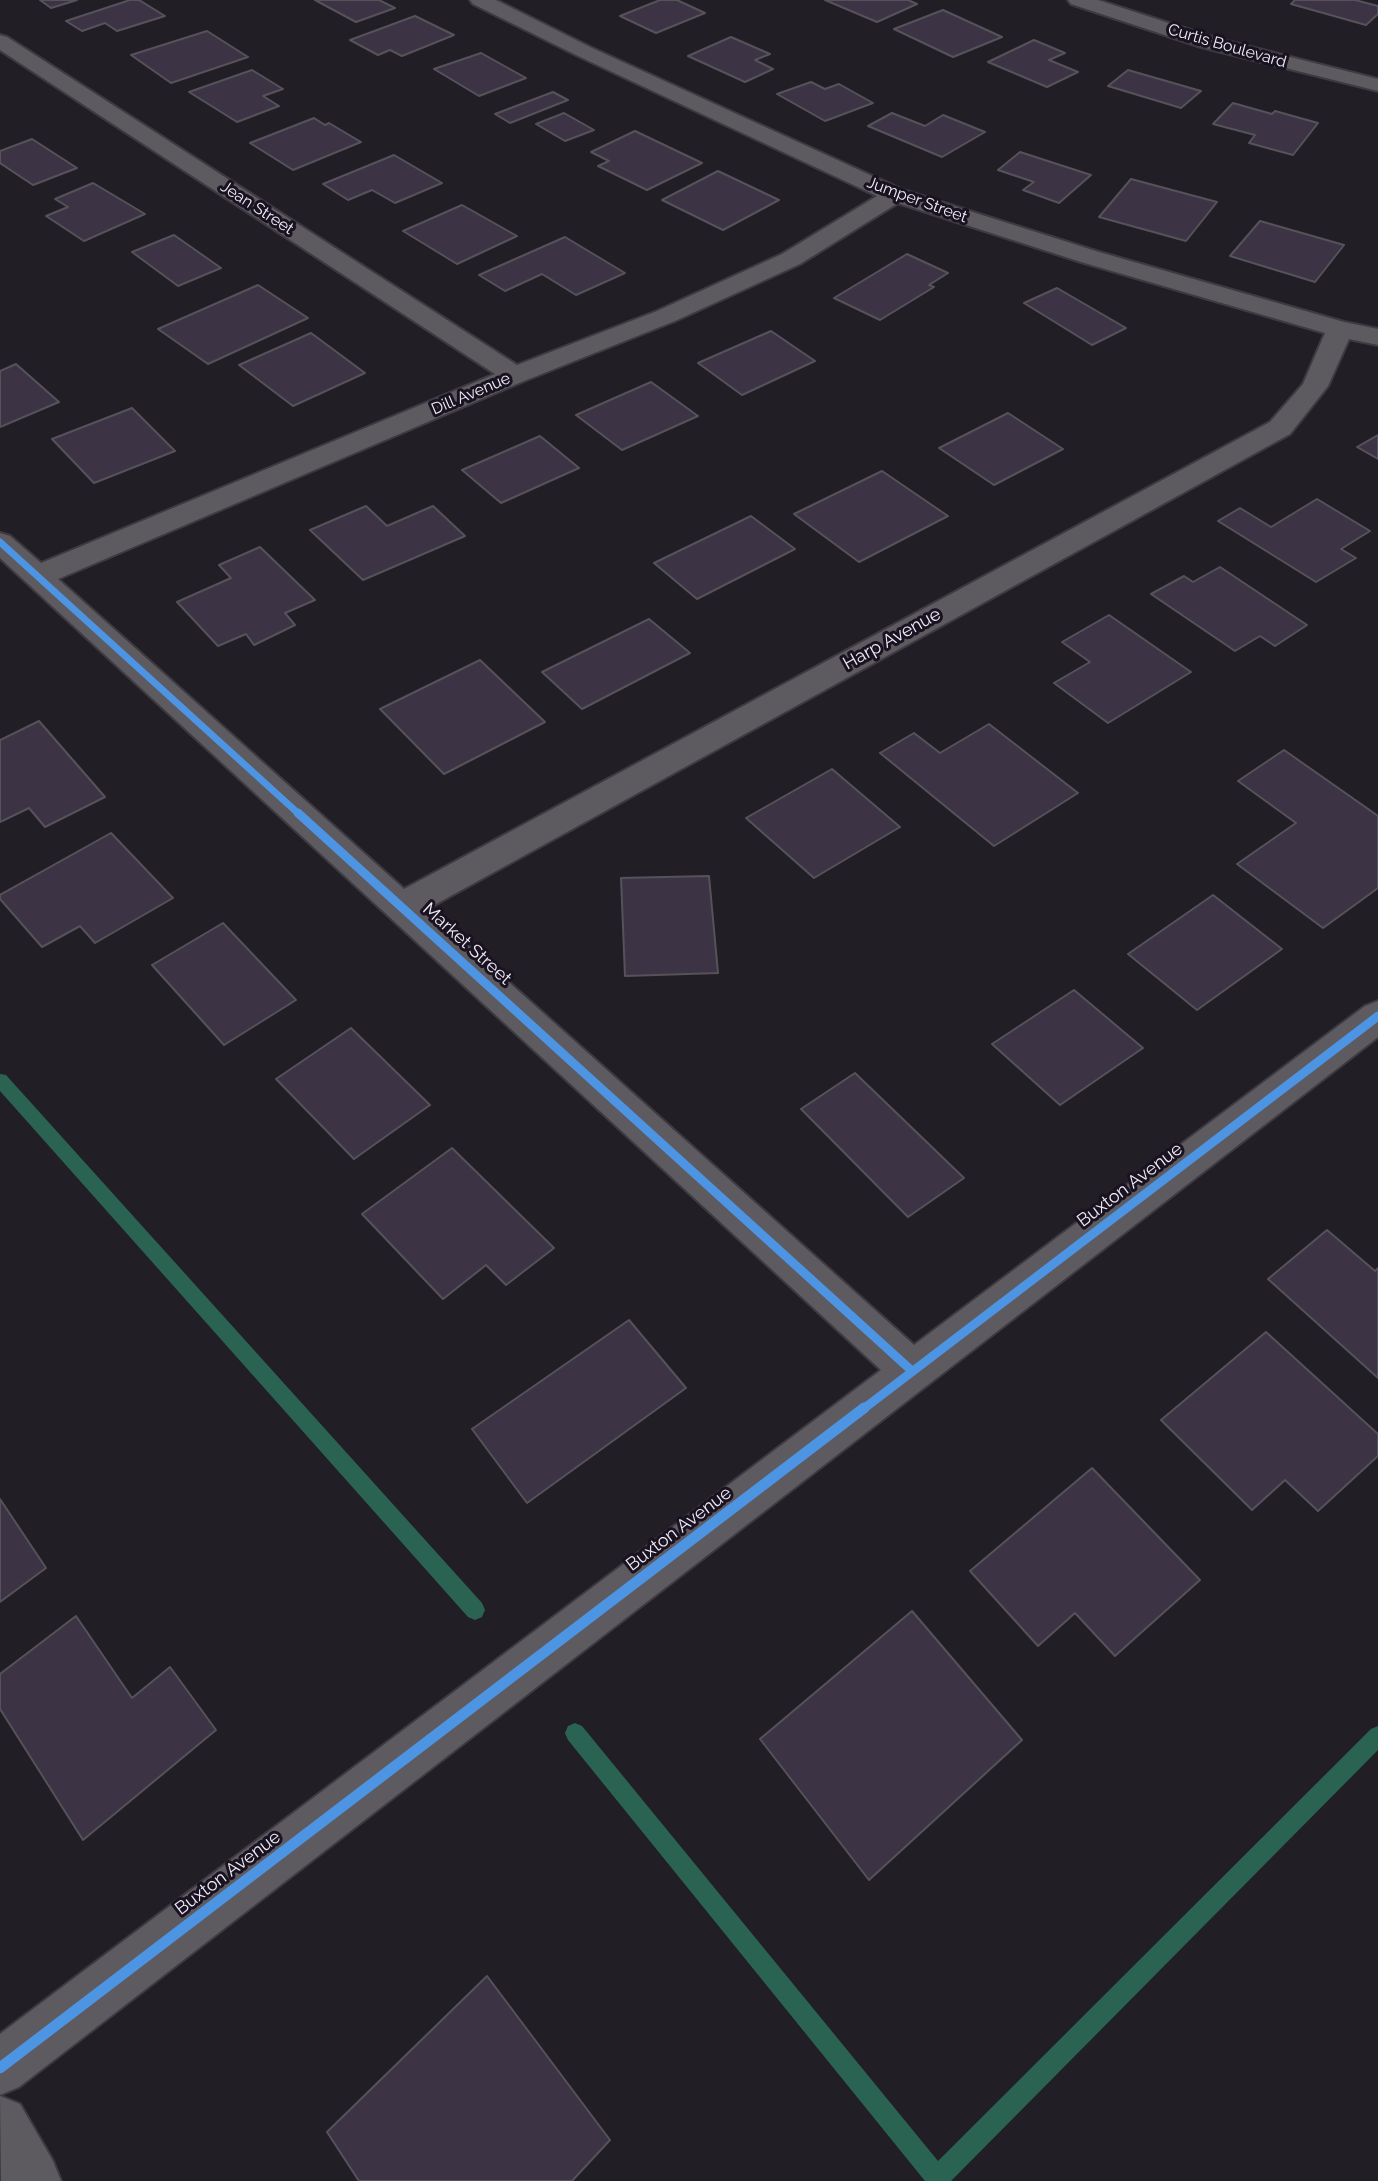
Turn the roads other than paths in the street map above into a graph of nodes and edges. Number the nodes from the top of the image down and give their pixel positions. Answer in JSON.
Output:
{"nodes":[{"id":1,"x":480,"y":0,"type":"edge"},
{"id":2,"x":1078,"y":0,"type":"edge"},
{"id":3,"x":0,"y":41,"type":"edge"},
{"id":4,"x":1378,"y":85,"type":"edge"},
{"id":5,"x":895,"y":195,"type":"junction"},
{"id":6,"x":1340,"y":329,"type":"junction"},
{"id":7,"x":1378,"y":337,"type":"edge"},
{"id":8,"x":515,"y":375,"type":"junction"},
{"id":9,"x":0,"y":542,"type":"edge"},
{"id":10,"x":38,"y":576,"type":"junction"},
{"id":11,"x":402,"y":906,"type":"junction"},
{"id":12,"x":1378,"y":1016,"type":"edge"},
{"id":13,"x":912,"y":1371,"type":"junction"},
{"id":14,"x":0,"y":2068,"type":"edge"},
{"id":15,"x":0,"y":2124,"type":"edge"},
{"id":16,"x":33,"y":2181,"type":"edge"}],
"edges":[{"from":1,"to":5,"type":"street","name":"Jumper Street"},
{"from":2,"to":4,"type":"street","name":"Curtis Boulevard"},
{"from":3,"to":8,"type":"street","name":"Jean Street"},
{"from":5,"to":6,"type":"street","name":"Jumper Street"},
{"from":5,"to":8,"type":"street","name":"Dill Avenue"},
{"from":6,"to":7,"type":"street","name":"Jumper Street"},
{"from":6,"to":11,"type":"street","name":"Harp Avenue"},
{"from":8,"to":10,"type":"street","name":"Dill Avenue"},
{"from":9,"to":10,"type":"street","name":"Market Street"},
{"from":10,"to":11,"type":"street","name":"Market Street"},
{"from":11,"to":13,"type":"street","name":"Market Street"},
{"from":12,"to":13,"type":"street","name":"Buxton Avenue"},
{"from":13,"to":14,"type":"street","name":"Buxton Avenue"},
{"from":15,"to":16,"type":"street"}]}
